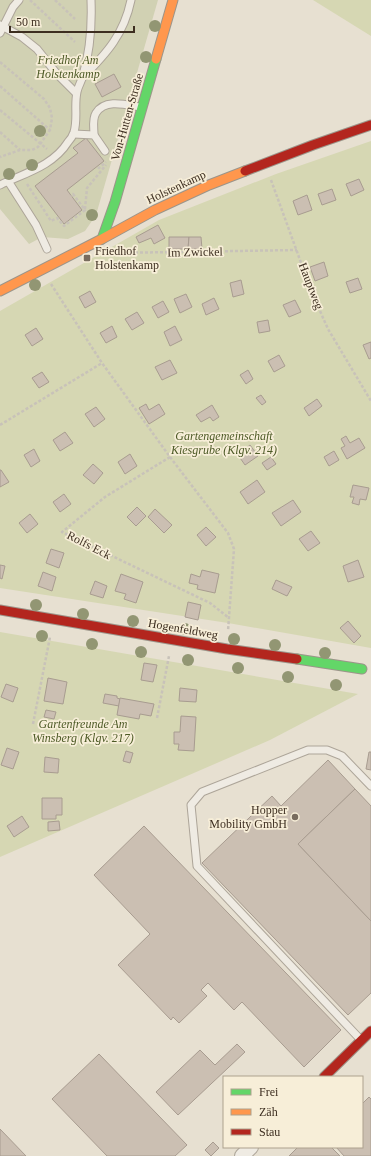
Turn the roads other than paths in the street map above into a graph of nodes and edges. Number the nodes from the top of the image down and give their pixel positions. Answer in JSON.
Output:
{"nodes":[{"id":1,"x":19,"y":0,"type":"edge"},
{"id":2,"x":90,"y":0,"type":"edge"},
{"id":3,"x":130,"y":0,"type":"edge"},
{"id":4,"x":173,"y":0,"type":"edge"},
{"id":5,"x":2,"y":26,"type":"edge"},
{"id":6,"x":0,"y":33,"type":"edge"},
{"id":7,"x":83,"y":77,"type":"junction"},
{"id":8,"x":76,"y":93,"type":"junction"},
{"id":9,"x":142,"y":108,"type":"junction"},
{"id":10,"x":371,"y":125,"type":"edge"},
{"id":11,"x":74,"y":134,"type":"junction"},
{"id":12,"x":94,"y":135,"type":"junction"},
{"id":13,"x":105,"y":151,"type":"road end"},
{"id":14,"x":8,"y":181,"type":"junction"},
{"id":15,"x":0,"y":184,"type":"edge"},
{"id":16,"x":102,"y":239,"type":"junction"},
{"id":17,"x":47,"y":249,"type":"dead end"},
{"id":18,"x":0,"y":291,"type":"edge"},
{"id":19,"x":0,"y":610,"type":"edge"},
{"id":20,"x":362,"y":669,"type":"dead end"},
{"id":21,"x":371,"y":786,"type":"edge"},
{"id":22,"x":371,"y":1032,"type":"edge"},
{"id":23,"x":362,"y":1040,"type":"junction"},
{"id":24,"x":325,"y":1076,"type":"edge"},
{"id":25,"x":250,"y":1148,"type":"edge"},
{"id":26,"x":242,"y":1156,"type":"edge"}],
"edges":[{"from":1,"to":5,"type":"lane"},
{"from":2,"to":7,"type":"lane"},
{"from":3,"to":7,"type":"lane"},
{"from":4,"to":9,"type":"street","name":"Von-Hutten-Straße"},
{"from":5,"to":6,"type":"lane"},
{"from":5,"to":8,"type":"lane"},
{"from":7,"to":8,"type":"lane"},
{"from":8,"to":11,"type":"lane"},
{"from":9,"to":12,"type":"lane"},
{"from":9,"to":16,"type":"street","name":"Von-Hutten-Straße"},
{"from":10,"to":16,"type":"street","name":"Holstenkamp"},
{"from":11,"to":12,"type":"lane"},
{"from":11,"to":14,"type":"lane"},
{"from":12,"to":13,"type":"lane"},
{"from":14,"to":15,"type":"lane"},
{"from":14,"to":17,"type":"lane"},
{"from":16,"to":18,"type":"street","name":"Holstenkamp"},
{"from":19,"to":20,"type":"street","name":"Hogenfeldweg"},
{"from":21,"to":23,"type":"lane"},
{"from":22,"to":23,"type":"street"},
{"from":23,"to":24,"type":"street"},
{"from":25,"to":26,"type":"street"}]}
